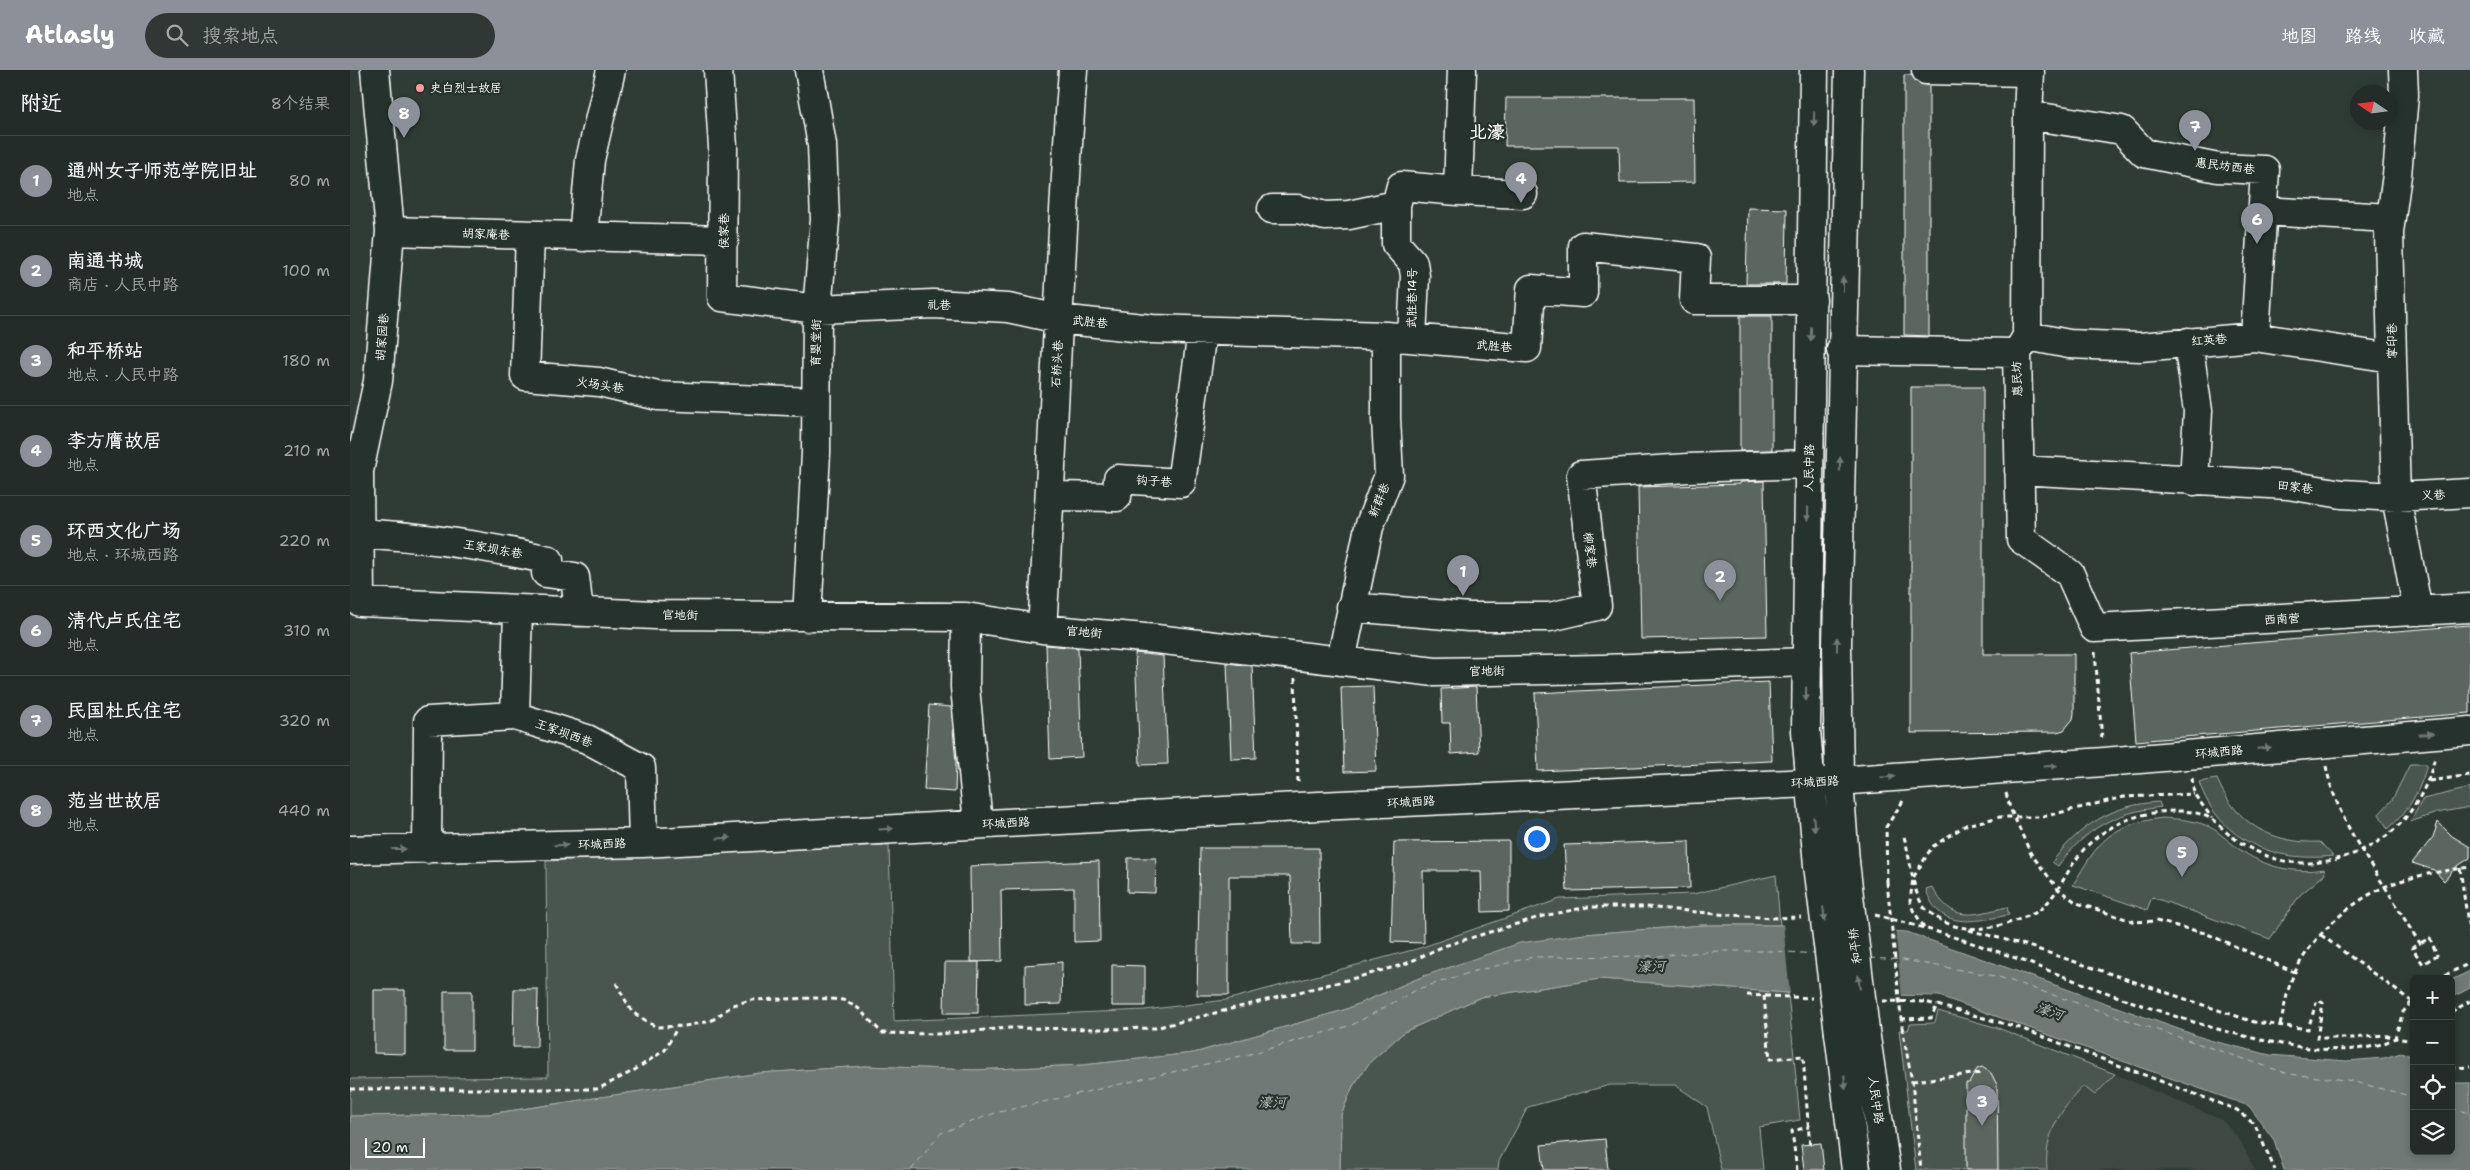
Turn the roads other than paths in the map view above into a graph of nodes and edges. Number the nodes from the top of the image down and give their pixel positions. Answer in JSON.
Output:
{"nodes":[{"id":1,"x":375,"y":70,"type":"edge"},
{"id":2,"x":611,"y":70,"type":"edge"},
{"id":3,"x":718,"y":70,"type":"edge"},
{"id":4,"x":809,"y":70,"type":"edge"},
{"id":5,"x":1073,"y":70,"type":"edge"},
{"id":6,"x":1462,"y":70,"type":"edge"},
{"id":7,"x":1814,"y":70,"type":"edge"},
{"id":8,"x":1849,"y":70,"type":"edge"},
{"id":9,"x":1926,"y":70,"type":"edge"},
{"id":10,"x":2403,"y":70,"type":"edge"},
{"id":11,"x":2032,"y":71,"type":"edge"},
{"id":12,"x":2028,"y":115,"type":"junction"},
{"id":13,"x":1458,"y":191,"type":"junction"},
{"id":14,"x":1523,"y":194,"type":"dead end"},
{"id":15,"x":1396,"y":205,"type":"junction"},
{"id":16,"x":1272,"y":208,"type":"dead end"},
{"id":17,"x":2262,"y":212,"type":"junction"},
{"id":18,"x":2391,"y":218,"type":"junction"},
{"id":19,"x":390,"y":231,"type":"junction"},
{"id":20,"x":530,"y":235,"type":"junction"},
{"id":21,"x":583,"y":237,"type":"junction"},
{"id":22,"x":724,"y":240,"type":"junction"},
{"id":23,"x":1812,"y":300,"type":"junction"},
{"id":24,"x":817,"y":309,"type":"junction"},
{"id":25,"x":1059,"y":319,"type":"junction"},
{"id":26,"x":1202,"y":332,"type":"junction"},
{"id":27,"x":1399,"y":337,"type":"junction"},
{"id":28,"x":2255,"y":337,"type":"junction"},
{"id":29,"x":2188,"y":342,"type":"junction"},
{"id":30,"x":2022,"y":344,"type":"junction"},
{"id":31,"x":1842,"y":350,"type":"junction"},
{"id":32,"x":2392,"y":358,"type":"junction"},
{"id":33,"x":815,"y":402,"type":"junction"},
{"id":34,"x":1809,"y":464,"type":"junction"},
{"id":35,"x":2019,"y":470,"type":"junction"},
{"id":36,"x":2194,"y":481,"type":"junction"},
{"id":37,"x":2470,"y":493,"type":"edge"},
{"id":38,"x":1051,"y":496,"type":"junction"},
{"id":39,"x":2396,"y":496,"type":"junction"},
{"id":40,"x":360,"y":533,"type":"junction"},
{"id":41,"x":357,"y":585,"type":"edge"},
{"id":42,"x":1351,"y":607,"type":"junction"},
{"id":43,"x":2470,"y":608,"type":"edge"},
{"id":44,"x":518,"y":609,"type":"junction"},
{"id":45,"x":580,"y":612,"type":"junction"},
{"id":46,"x":2418,"y":612,"type":"junction"},
{"id":47,"x":807,"y":617,"type":"junction"},
{"id":48,"x":966,"y":617,"type":"junction"},
{"id":49,"x":2094,"y":628,"type":"joint"},
{"id":50,"x":1042,"y":629,"type":"junction"},
{"id":51,"x":1341,"y":661,"type":"junction"},
{"id":52,"x":1807,"y":662,"type":"junction"},
{"id":53,"x":514,"y":716,"type":"junction"},
{"id":54,"x":2470,"y":731,"type":"edge"},
{"id":55,"x":1839,"y":781,"type":"junction"},
{"id":56,"x":1810,"y":783,"type":"junction"},
{"id":57,"x":978,"y":824,"type":"junction"},
{"id":58,"x":643,"y":843,"type":"junction"},
{"id":59,"x":427,"y":849,"type":"junction"},
{"id":60,"x":350,"y":850,"type":"edge"},
{"id":61,"x":1852,"y":1032,"type":"junction"},
{"id":62,"x":1856,"y":1170,"type":"edge"},
{"id":63,"x":1886,"y":1170,"type":"edge"}],
"edges":[{"from":1,"to":19,"type":"main road","name":"胡家园巷"},
{"from":2,"to":21,"type":"main road"},
{"from":3,"to":22,"type":"main road","name":"侯家巷"},
{"from":4,"to":24,"type":"main road","name":"育婴堂街"},
{"from":5,"to":25,"type":"main road","name":"石桥头巷"},
{"from":6,"to":13,"type":"main road"},
{"from":7,"to":23,"type":"main road","name":"人民中路","one_way":true},
{"from":31,"to":8,"type":"main road","one_way":true},
{"from":9,"to":11,"type":"main road","name":"惠民坊"},
{"from":10,"to":18,"type":"main road","name":"掌印巷"},
{"from":11,"to":12,"type":"main road","name":"惠民坊"},
{"from":12,"to":17,"type":"main road","name":"惠民坊西巷"},
{"from":12,"to":30,"type":"main road","name":"惠民坊"},
{"from":13,"to":14,"type":"main road"},
{"from":13,"to":15,"type":"main road","name":"武胜巷14号"},
{"from":15,"to":16,"type":"main road"},
{"from":15,"to":27,"type":"main road","name":"武胜巷14号"},
{"from":17,"to":18,"type":"main road"},
{"from":17,"to":28,"type":"main road","name":"惠民坊西巷"},
{"from":18,"to":32,"type":"main road","name":"掌印巷"},
{"from":19,"to":20,"type":"main road","name":"胡家庵巷"},
{"from":19,"to":40,"type":"main road","name":"胡家园巷"},
{"from":20,"to":21,"type":"main road","name":"胡家庵巷"},
{"from":20,"to":33,"type":"main road","name":"火场头巷"},
{"from":21,"to":22,"type":"main road","name":"胡家庵巷"},
{"from":22,"to":24,"type":"main road","name":"侯家巷"},
{"from":23,"to":27,"type":"main road","name":"武胜巷"},
{"from":23,"to":34,"type":"main road","name":"人民中路","one_way":true},
{"from":24,"to":25,"type":"main road","name":"礼巷"},
{"from":24,"to":33,"type":"main road","name":"育婴堂街"},
{"from":25,"to":26,"type":"main road","name":"武胜巷"},
{"from":25,"to":38,"type":"main road","name":"石桥头巷"},
{"from":26,"to":27,"type":"main road","name":"武胜巷"},
{"from":26,"to":38,"type":"main road","name":"钩子巷"},
{"from":27,"to":42,"type":"main road","name":"新群巷"},
{"from":28,"to":29,"type":"main road","name":"红英巷"},
{"from":28,"to":32,"type":"main road","name":"红英巷"},
{"from":29,"to":30,"type":"main road","name":"红英巷"},
{"from":29,"to":36,"type":"main road"},
{"from":30,"to":31,"type":"main road","name":"红英巷"},
{"from":30,"to":35,"type":"main road","name":"惠民坊"},
{"from":55,"to":31,"type":"main road","one_way":true},
{"from":32,"to":39,"type":"main road","name":"掌印巷"},
{"from":33,"to":47,"type":"main road","name":"育婴堂街"},
{"from":34,"to":42,"type":"main road","name":"柳家巷"},
{"from":34,"to":52,"type":"main road","name":"人民中路","one_way":true},
{"from":35,"to":36,"type":"main road","name":"田家巷"},
{"from":35,"to":49,"type":"main road","name":"惠民坊"},
{"from":36,"to":39,"type":"main road","name":"田家巷"},
{"from":37,"to":39,"type":"main road","name":"义巷"},
{"from":38,"to":50,"type":"main road","name":"石桥头巷"},
{"from":39,"to":46,"type":"main road","name":"掌印巷"},
{"from":40,"to":41,"type":"main road","name":"胡家园巷"},
{"from":40,"to":45,"type":"main road","name":"王家坝东巷"},
{"from":41,"to":44,"type":"main road","name":"官地街"},
{"from":42,"to":51,"type":"main road","name":"新群巷"},
{"from":43,"to":46,"type":"main road","name":"西南营"},
{"from":44,"to":45,"type":"main road","name":"官地街"},
{"from":44,"to":53,"type":"main road"},
{"from":45,"to":47,"type":"main road","name":"官地街"},
{"from":46,"to":49,"type":"main road","name":"西南营"},
{"from":47,"to":48,"type":"main road","name":"官地街"},
{"from":48,"to":50,"type":"main road","name":"官地街"},
{"from":48,"to":57,"type":"main road"},
{"from":50,"to":51,"type":"main road","name":"官地街"},
{"from":51,"to":52,"type":"main road","name":"官地街"},
{"from":52,"to":56,"type":"main road","name":"人民中路","one_way":true},
{"from":53,"to":58,"type":"main road","name":"王家坝西巷"},
{"from":53,"to":59,"type":"main road"},
{"from":55,"to":54,"type":"main road","name":"环城西路","one_way":true},
{"from":55,"to":56,"type":"main road","name":"环城西路"},
{"from":61,"to":55,"type":"main road","name":"和平桥","one_way":true,"bridge":true},
{"from":56,"to":57,"type":"main road","name":"环城西路"},
{"from":56,"to":61,"type":"main road","name":"人民中路","one_way":true,"bridge":true},
{"from":58,"to":57,"type":"main road","name":"环城西路","one_way":true},
{"from":59,"to":58,"type":"main road","name":"环城西路","one_way":true},
{"from":60,"to":59,"type":"main road","name":"环城西路","one_way":true},
{"from":61,"to":62,"type":"main road","one_way":true},
{"from":61,"to":63,"type":"main road","name":"人民中路"}]}
